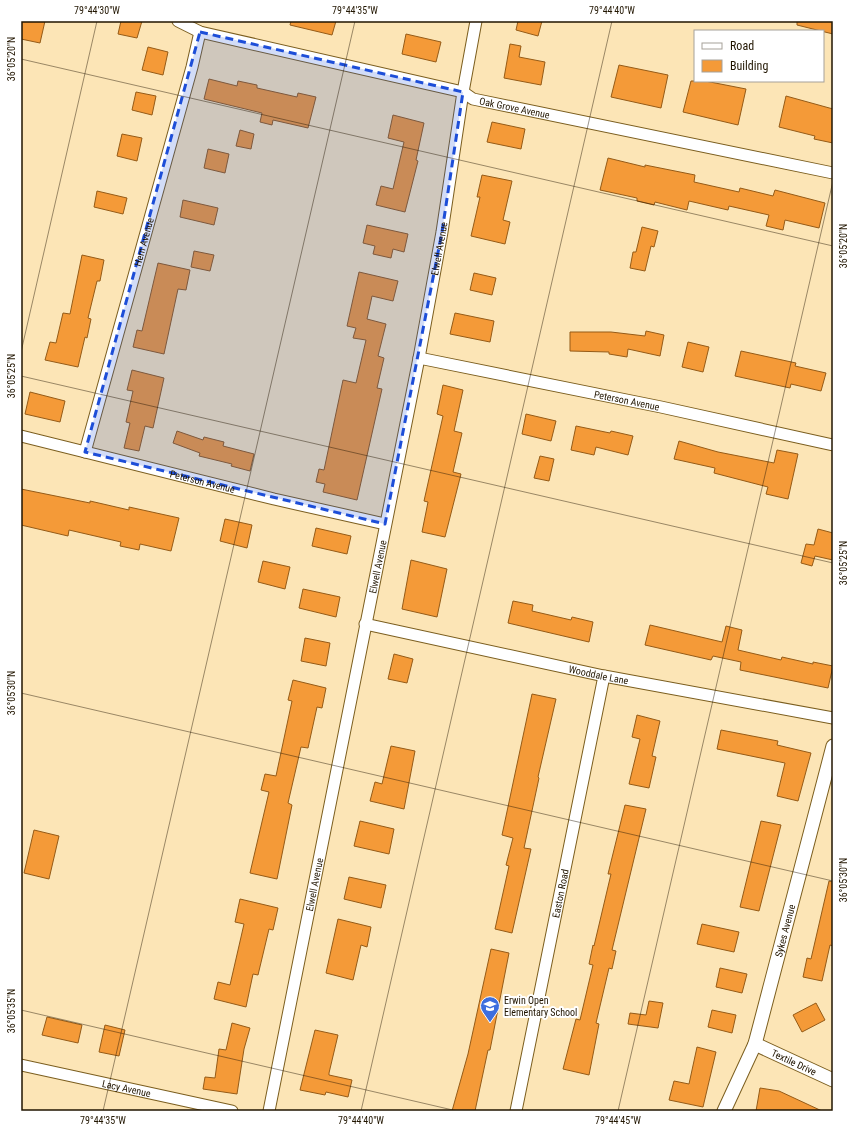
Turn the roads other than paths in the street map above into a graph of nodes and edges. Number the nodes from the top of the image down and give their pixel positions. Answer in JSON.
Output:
{"nodes":[{"id":1,"x":178,"y":21,"type":"edge"},
{"id":2,"x":476,"y":21,"type":"edge"},
{"id":3,"x":200,"y":32,"type":"junction"},
{"id":4,"x":463,"y":92,"type":"junction"},
{"id":5,"x":833,"y":173,"type":"edge"},
{"id":6,"x":419,"y":358,"type":"junction"},
{"id":7,"x":21,"y":436,"type":"edge"},
{"id":8,"x":833,"y":445,"type":"edge"},
{"id":9,"x":85,"y":452,"type":"junction"},
{"id":10,"x":385,"y":524,"type":"junction"},
{"id":11,"x":365,"y":624,"type":"junction"},
{"id":12,"x":604,"y":676,"type":"junction"},
{"id":13,"x":833,"y":718,"type":"edge"},
{"id":14,"x":833,"y":746,"type":"edge"},
{"id":15,"x":755,"y":1044,"type":"junction"},
{"id":16,"x":21,"y":1065,"type":"edge"},
{"id":17,"x":833,"y":1080,"type":"edge"},
{"id":18,"x":232,"y":1111,"type":"edge"},
{"id":19,"x":269,"y":1111,"type":"edge"},
{"id":20,"x":516,"y":1111,"type":"edge"},
{"id":21,"x":724,"y":1111,"type":"edge"}],
"edges":[{"from":1,"to":3,"type":"street","name":"Oak Grove Avenue"},
{"from":2,"to":4,"type":"street","name":"Elwell Avenue"},
{"from":3,"to":4,"type":"street","name":"Oak Grove Avenue"},
{"from":3,"to":9,"type":"street","name":"Hern Avenue"},
{"from":4,"to":5,"type":"street","name":"Oak Grove Avenue"},
{"from":4,"to":6,"type":"street","name":"Elwell Avenue"},
{"from":6,"to":8,"type":"street","name":"Peterson Avenue"},
{"from":6,"to":10,"type":"street","name":"Elwell Avenue"},
{"from":7,"to":9,"type":"street","name":"Peterson Avenue"},
{"from":9,"to":10,"type":"street","name":"Peterson Avenue"},
{"from":10,"to":11,"type":"street","name":"Elwell Avenue"},
{"from":11,"to":12,"type":"street","name":"Wooddale Lane"},
{"from":11,"to":19,"type":"street","name":"Elwell Avenue"},
{"from":12,"to":13,"type":"street","name":"Wooddale Lane"},
{"from":12,"to":20,"type":"street","name":"Easton Road"},
{"from":14,"to":15,"type":"street","name":"Sykes Avenue"},
{"from":15,"to":17,"type":"street","name":"Textile Drive"},
{"from":15,"to":21,"type":"street","name":"Sykes Avenue"},
{"from":16,"to":18,"type":"street","name":"Lacy Avenue"}]}
